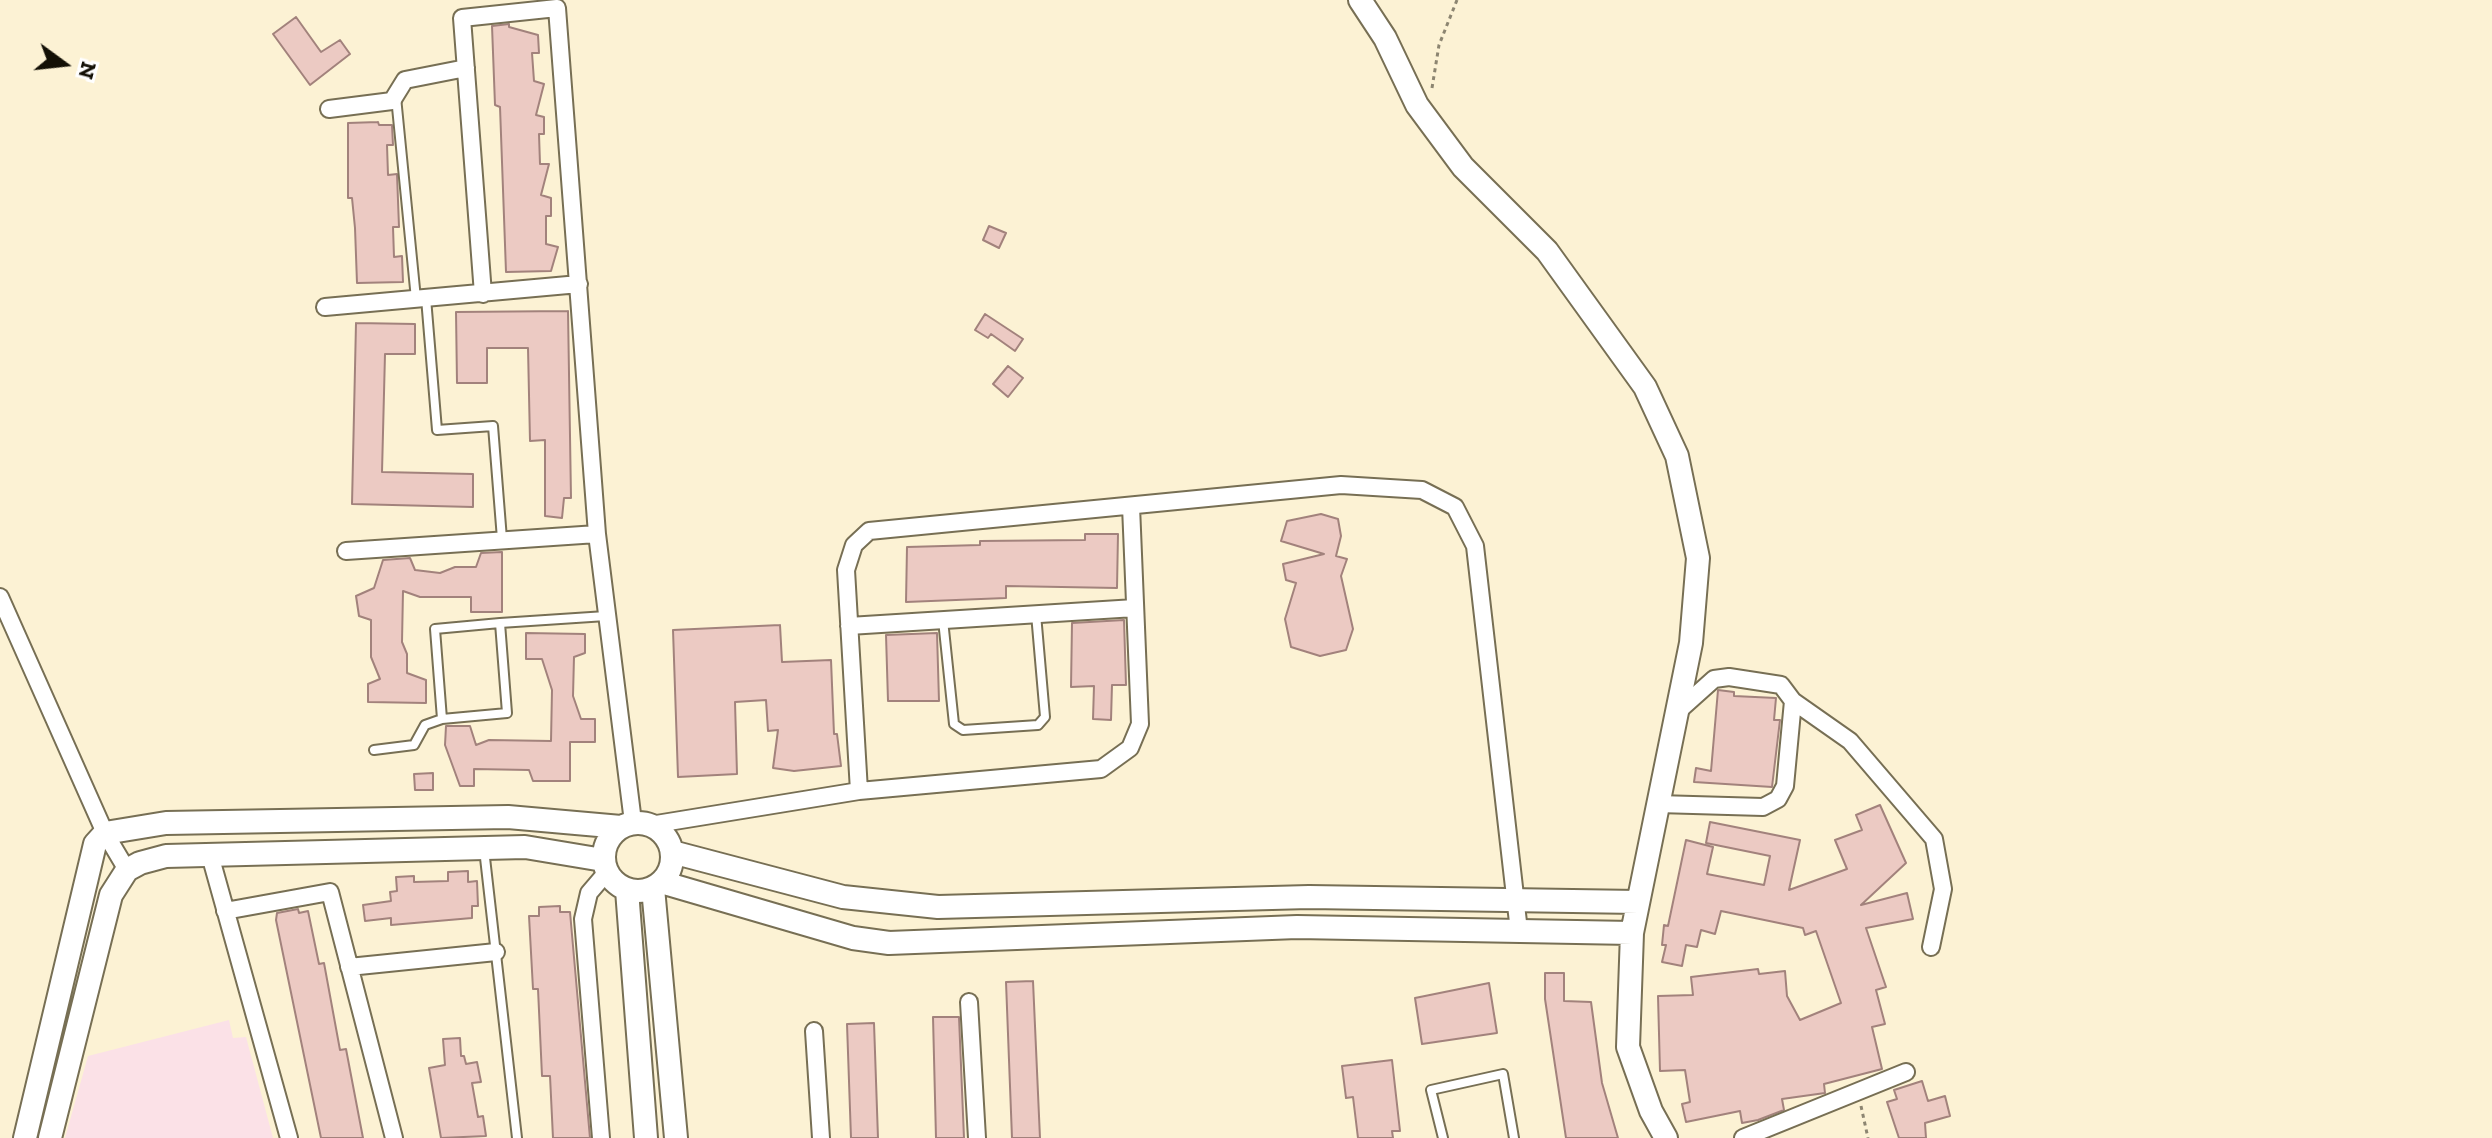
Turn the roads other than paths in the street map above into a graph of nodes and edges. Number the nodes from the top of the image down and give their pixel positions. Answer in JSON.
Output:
{"nodes":[{"id":1,"x":1360,"y":0,"type":"edge"},
{"id":2,"x":466,"y":68,"type":"junction"},
{"id":3,"x":396,"y":97,"type":"junction"},
{"id":4,"x":329,"y":109,"type":"dead end"},
{"id":5,"x":579,"y":284,"type":"junction"},
{"id":6,"x":483,"y":294,"type":"junction"},
{"id":7,"x":421,"y":299,"type":"junction"},
{"id":8,"x":325,"y":307,"type":"dead end"},
{"id":9,"x":1131,"y":506,"type":"junction"},
{"id":10,"x":597,"y":534,"type":"junction"},
{"id":11,"x":502,"y":539,"type":"junction"},
{"id":12,"x":346,"y":551,"type":"dead end"},
{"id":13,"x":0,"y":597,"type":"edge"},
{"id":14,"x":1135,"y":608,"type":"junction"},
{"id":15,"x":1036,"y":614,"type":"junction"},
{"id":16,"x":606,"y":616,"type":"junction"},
{"id":17,"x":943,"y":620,"type":"junction"},
{"id":18,"x":500,"y":623,"type":"junction"},
{"id":19,"x":849,"y":626,"type":"junction"},
{"id":20,"x":1793,"y":701,"type":"junction"},
{"id":21,"x":1676,"y":713,"type":"junction"},
{"id":22,"x":442,"y":719,"type":"junction"},
{"id":23,"x":374,"y":750,"type":"dead end"},
{"id":24,"x":859,"y":791,"type":"junction"},
{"id":25,"x":1658,"y":804,"type":"junction"},
{"id":26,"x":635,"y":825,"type":"junction"},
{"id":27,"x":105,"y":833,"type":"junction"},
{"id":28,"x":484,"y":848,"type":"junction"},
{"id":29,"x":672,"y":852,"type":"junction"},
{"id":30,"x":210,"y":855,"type":"junction"},
{"id":31,"x":605,"y":866,"type":"junction"},
{"id":32,"x":127,"y":870,"type":"junction"},
{"id":33,"x":657,"y":885,"type":"junction"},
{"id":34,"x":627,"y":890,"type":"junction"},
{"id":35,"x":1515,"y":900,"type":"junction"},
{"id":36,"x":1638,"y":902,"type":"junction"},
{"id":37,"x":225,"y":911,"type":"junction"},
{"id":38,"x":1519,"y":931,"type":"junction"},
{"id":39,"x":1632,"y":933,"type":"junction"},
{"id":40,"x":1931,"y":947,"type":"dead end"},
{"id":41,"x":496,"y":952,"type":"junction"},
{"id":42,"x":349,"y":967,"type":"junction"},
{"id":43,"x":969,"y":1002,"type":"dead end"},
{"id":44,"x":814,"y":1031,"type":"dead end"},
{"id":45,"x":1906,"y":1072,"type":"dead end"},
{"id":46,"x":25,"y":1138,"type":"edge"},
{"id":47,"x":50,"y":1138,"type":"edge"},
{"id":48,"x":289,"y":1138,"type":"edge"},
{"id":49,"x":394,"y":1138,"type":"edge"},
{"id":50,"x":517,"y":1138,"type":"edge"},
{"id":51,"x":601,"y":1138,"type":"edge"},
{"id":52,"x":646,"y":1138,"type":"edge"},
{"id":53,"x":676,"y":1138,"type":"edge"},
{"id":54,"x":821,"y":1138,"type":"edge"},
{"id":55,"x":977,"y":1138,"type":"edge"},
{"id":56,"x":1443,"y":1138,"type":"edge"},
{"id":57,"x":1514,"y":1138,"type":"edge"},
{"id":58,"x":1666,"y":1138,"type":"edge"},
{"id":59,"x":1743,"y":1138,"type":"edge"}],
"edges":[{"from":1,"to":21,"type":"street"},
{"from":2,"to":3,"type":"street"},
{"from":2,"to":5,"type":"street"},
{"from":2,"to":6,"type":"street"},
{"from":3,"to":4,"type":"street"},
{"from":3,"to":7,"type":"lane"},
{"from":5,"to":6,"type":"street"},
{"from":5,"to":10,"type":"street"},
{"from":6,"to":7,"type":"street"},
{"from":7,"to":8,"type":"street"},
{"from":7,"to":11,"type":"lane"},
{"from":9,"to":14,"type":"street"},
{"from":9,"to":19,"type":"street"},
{"from":9,"to":35,"type":"street"},
{"from":10,"to":11,"type":"street"},
{"from":10,"to":16,"type":"street"},
{"from":11,"to":12,"type":"street"},
{"from":13,"to":27,"type":"street"},
{"from":14,"to":15,"type":"street"},
{"from":14,"to":24,"type":"street"},
{"from":15,"to":17,"type":"street"},
{"from":15,"to":17,"type":"lane"},
{"from":16,"to":18,"type":"lane"},
{"from":16,"to":26,"type":"street"},
{"from":17,"to":19,"type":"street"},
{"from":18,"to":22,"type":"lane"},
{"from":18,"to":22,"type":"lane"},
{"from":19,"to":24,"type":"street"},
{"from":20,"to":21,"type":"street"},
{"from":20,"to":25,"type":"street"},
{"from":20,"to":40,"type":"street"},
{"from":21,"to":25,"type":"street"},
{"from":22,"to":23,"type":"lane"},
{"from":24,"to":26,"type":"street"},
{"from":25,"to":36,"type":"street"},
{"from":26,"to":27,"type":"street"},
{"from":26,"to":29,"type":"street"},
{"from":26,"to":31,"type":"street"},
{"from":27,"to":32,"type":"street"},
{"from":27,"to":46,"type":"street"},
{"from":28,"to":30,"type":"street"},
{"from":28,"to":31,"type":"street"},
{"from":28,"to":41,"type":"lane"},
{"from":29,"to":33,"type":"street"},
{"from":29,"to":35,"type":"street"},
{"from":30,"to":32,"type":"street"},
{"from":30,"to":37,"type":"street"},
{"from":31,"to":34,"type":"street"},
{"from":31,"to":51,"type":"street"},
{"from":32,"to":47,"type":"street"},
{"from":33,"to":34,"type":"street"},
{"from":33,"to":38,"type":"street"},
{"from":33,"to":53,"type":"street"},
{"from":34,"to":52,"type":"street"},
{"from":35,"to":36,"type":"street"},
{"from":35,"to":38,"type":"street"},
{"from":36,"to":39,"type":"street"},
{"from":37,"to":42,"type":"street"},
{"from":37,"to":48,"type":"street"},
{"from":38,"to":39,"type":"street"},
{"from":39,"to":58,"type":"street"},
{"from":41,"to":42,"type":"street"},
{"from":41,"to":50,"type":"lane"},
{"from":42,"to":49,"type":"street"},
{"from":43,"to":55,"type":"street"},
{"from":44,"to":54,"type":"street"},
{"from":45,"to":59,"type":"street"},
{"from":56,"to":57,"type":"lane"}]}
